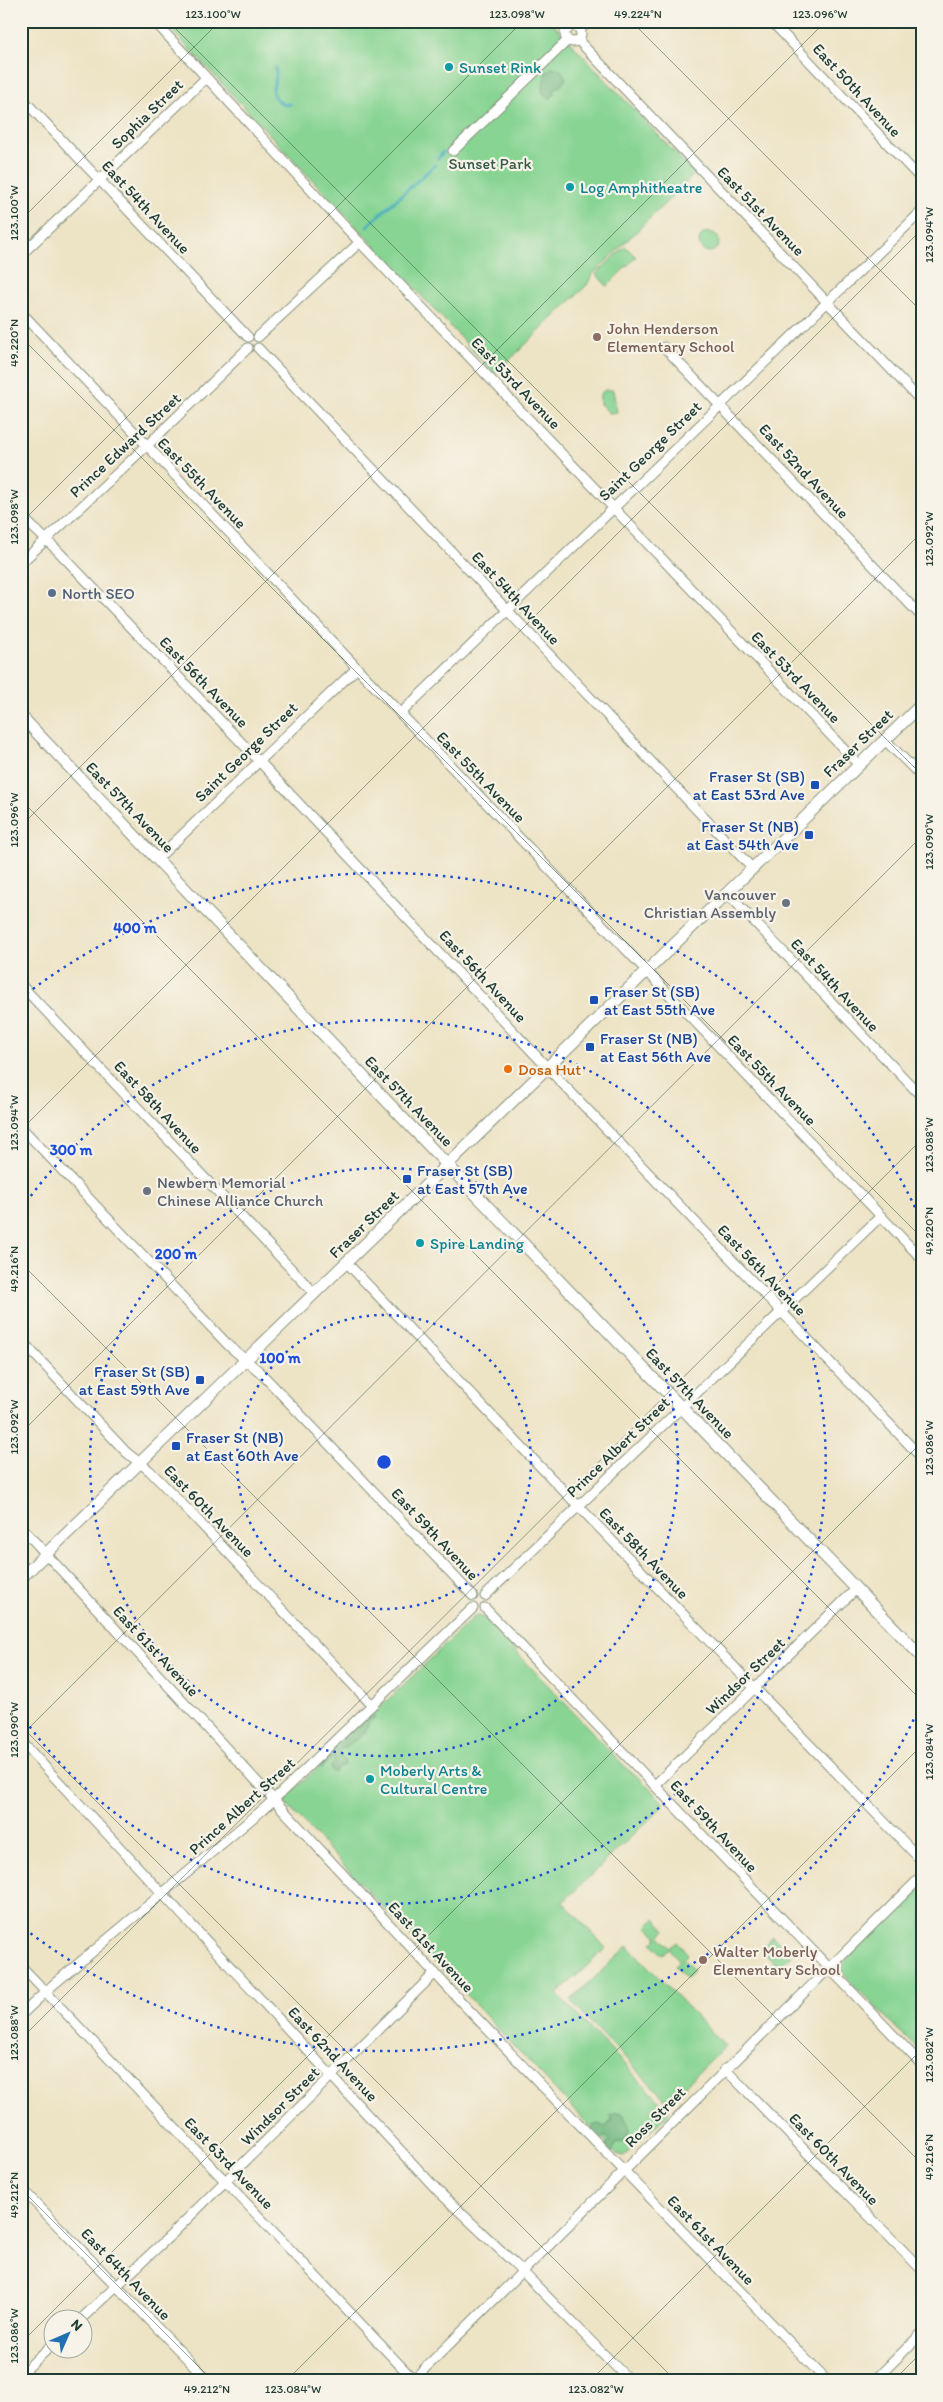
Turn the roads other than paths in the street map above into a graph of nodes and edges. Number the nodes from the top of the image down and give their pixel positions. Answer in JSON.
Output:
{"nodes":[{"id":1,"x":154,"y":21,"type":"edge"},
{"id":2,"x":560,"y":21,"type":"edge"},
{"id":3,"x":588,"y":21,"type":"edge"},
{"id":4,"x":771,"y":21,"type":"edge"},
{"id":5,"x":568,"y":29,"type":"junction"},
{"id":6,"x":580,"y":30,"type":"junction"},
{"id":7,"x":568,"y":40,"type":"junction"},
{"id":8,"x":578,"y":40,"type":"junction"},
{"id":9,"x":206,"y":78,"type":"junction"},
{"id":10,"x":21,"y":97,"type":"edge"},
{"id":11,"x":454,"y":150,"type":"dead end"},
{"id":12,"x":99,"y":180,"type":"junction"},
{"id":13,"x":922,"y":180,"type":"edge"},
{"id":14,"x":922,"y":211,"type":"edge"},
{"id":15,"x":360,"y":242,"type":"junction"},
{"id":16,"x":21,"y":255,"type":"edge"},
{"id":17,"x":827,"y":302,"type":"junction"},
{"id":18,"x":21,"y":312,"type":"edge"},
{"id":19,"x":248,"y":338,"type":"junction"},
{"id":20,"x":258,"y":338,"type":"junction"},
{"id":21,"x":664,"y":347,"type":"dead end"},
{"id":22,"x":248,"y":348,"type":"junction"},
{"id":23,"x":258,"y":348,"type":"junction"},
{"id":24,"x":922,"y":402,"type":"edge"},
{"id":25,"x":720,"y":405,"type":"junction"},
{"id":26,"x":146,"y":447,"type":"junction"},
{"id":27,"x":614,"y":507,"type":"junction"},
{"id":28,"x":21,"y":516,"type":"edge"},
{"id":29,"x":46,"y":540,"type":"junction"},
{"id":30,"x":21,"y":563,"type":"edge"},
{"id":31,"x":508,"y":612,"type":"junction"},
{"id":32,"x":922,"y":617,"type":"edge"},
{"id":33,"x":356,"y":668,"type":"junction"},
{"id":34,"x":922,"y":704,"type":"edge"},
{"id":35,"x":400,"y":714,"type":"junction"},
{"id":36,"x":21,"y":716,"type":"edge"},
{"id":37,"x":885,"y":740,"type":"junction"},
{"id":38,"x":259,"y":761,"type":"junction"},
{"id":39,"x":859,"y":765,"type":"junction"},
{"id":40,"x":922,"y":777,"type":"edge"},
{"id":41,"x":157,"y":858,"type":"junction"},
{"id":42,"x":752,"y":868,"type":"junction"},
{"id":43,"x":727,"y":892,"type":"junction"},
{"id":44,"x":646,"y":971,"type":"junction"},
{"id":45,"x":21,"y":984,"type":"edge"},
{"id":46,"x":548,"y":1067,"type":"junction"},
{"id":47,"x":922,"y":1097,"type":"edge"},
{"id":48,"x":21,"y":1127,"type":"edge"},
{"id":49,"x":448,"y":1166,"type":"junction"},
{"id":50,"x":881,"y":1216,"type":"junction"},
{"id":51,"x":922,"y":1259,"type":"edge"},
{"id":52,"x":347,"y":1264,"type":"junction"},
{"id":53,"x":314,"y":1294,"type":"junction"},
{"id":54,"x":780,"y":1311,"type":"junction"},
{"id":55,"x":21,"y":1340,"type":"edge"},
{"id":56,"x":245,"y":1360,"type":"junction"},
{"id":57,"x":681,"y":1407,"type":"junction"},
{"id":58,"x":922,"y":1458,"type":"edge"},
{"id":59,"x":139,"y":1463,"type":"junction"},
{"id":60,"x":578,"y":1506,"type":"junction"},
{"id":61,"x":21,"y":1527,"type":"edge"},
{"id":62,"x":46,"y":1554,"type":"junction"},
{"id":63,"x":21,"y":1578,"type":"edge"},
{"id":64,"x":856,"y":1589,"type":"junction"},
{"id":65,"x":473,"y":1596,"type":"junction"},
{"id":66,"x":485,"y":1596,"type":"junction"},
{"id":67,"x":473,"y":1608,"type":"junction"},
{"id":68,"x":484,"y":1608,"type":"junction"},
{"id":69,"x":922,"y":1657,"type":"edge"},
{"id":70,"x":754,"y":1688,"type":"junction"},
{"id":71,"x":372,"y":1705,"type":"junction"},
{"id":72,"x":21,"y":1741,"type":"edge"},
{"id":73,"x":654,"y":1785,"type":"junction"},
{"id":74,"x":274,"y":1800,"type":"junction"},
{"id":75,"x":922,"y":1861,"type":"edge"},
{"id":76,"x":922,"y":1876,"type":"edge"},
{"id":77,"x":163,"y":1895,"type":"junction"},
{"id":78,"x":21,"y":1966,"type":"edge"},
{"id":79,"x":828,"y":1968,"type":"junction"},
{"id":80,"x":435,"y":1973,"type":"junction"},
{"id":81,"x":46,"y":1992,"type":"junction"},
{"id":82,"x":21,"y":2015,"type":"edge"},
{"id":83,"x":922,"y":2065,"type":"edge"},
{"id":84,"x":725,"y":2069,"type":"junction"},
{"id":85,"x":333,"y":2075,"type":"junction"},
{"id":86,"x":623,"y":2170,"type":"junction"},
{"id":87,"x":226,"y":2181,"type":"junction"},
{"id":88,"x":21,"y":2188,"type":"edge"},
{"id":89,"x":922,"y":2270,"type":"edge"},
{"id":90,"x":523,"y":2272,"type":"junction"},
{"id":91,"x":117,"y":2285,"type":"junction"},
{"id":92,"x":91,"y":2310,"type":"edge"},
{"id":93,"x":922,"y":2333,"type":"edge"},
{"id":94,"x":42,"y":2355,"type":"edge"},
{"id":95,"x":21,"y":2374,"type":"edge"},
{"id":96,"x":413,"y":2380,"type":"edge"},
{"id":97,"x":209,"y":2381,"type":"edge"},
{"id":98,"x":630,"y":2381,"type":"edge"},
{"id":99,"x":827,"y":2381,"type":"edge"},
{"id":100,"x":874,"y":2381,"type":"edge"}],
"edges":[{"from":1,"to":9,"type":"street","name":"East 53rd Avenue"},
{"from":2,"to":5,"type":"street"},
{"from":3,"to":6,"type":"street"},
{"from":4,"to":13,"type":"street","name":"East 50th Avenue"},
{"from":5,"to":6,"type":"street"},
{"from":5,"to":7,"type":"street"},
{"from":6,"to":8,"type":"street"},
{"from":7,"to":8,"type":"street"},
{"from":7,"to":11,"type":"street"},
{"from":8,"to":17,"type":"street","name":"East 51st Avenue"},
{"from":9,"to":12,"type":"street","name":"Sophia Street"},
{"from":9,"to":15,"type":"street","name":"East 53rd Avenue"},
{"from":10,"to":12,"type":"street","name":"East 54th Avenue"},
{"from":12,"to":16,"type":"street","name":"Sophia Street"},
{"from":12,"to":19,"type":"street","name":"East 54th Avenue"},
{"from":14,"to":17,"type":"street","name":"Saint George Street"},
{"from":15,"to":20,"type":"street"},
{"from":15,"to":27,"type":"street","name":"East 53rd Avenue"},
{"from":17,"to":24,"type":"street","name":"East 51st Avenue"},
{"from":17,"to":25,"type":"street","name":"Saint George Street"},
{"from":18,"to":26,"type":"street","name":"East 55th Avenue"},
{"from":19,"to":20,"type":"street"},
{"from":19,"to":22,"type":"street"},
{"from":20,"to":23,"type":"street"},
{"from":21,"to":25,"type":"street","name":"East 52nd Avenue"},
{"from":22,"to":23,"type":"street"},
{"from":22,"to":26,"type":"street","name":"Prince Edward Street"},
{"from":23,"to":31,"type":"street","name":"East 54th Avenue"},
{"from":25,"to":27,"type":"street","name":"Saint George Street"},
{"from":25,"to":32,"type":"street","name":"East 52nd Avenue"},
{"from":26,"to":29,"type":"street","name":"Prince Edward Street"},
{"from":26,"to":33,"type":"street","name":"East 55th Avenue"},
{"from":27,"to":31,"type":"street","name":"Saint George Street"},
{"from":27,"to":39,"type":"street","name":"East 53rd Avenue"},
{"from":28,"to":29,"type":"street","name":"East 56th Avenue"},
{"from":29,"to":30,"type":"street","name":"Prince Edward Street"},
{"from":29,"to":38,"type":"street","name":"East 56th Avenue"},
{"from":31,"to":35,"type":"street","name":"Saint George Street"},
{"from":31,"to":42,"type":"street","name":"East 54th Avenue"},
{"from":33,"to":35,"type":"street","name":"East 55th Avenue"},
{"from":33,"to":38,"type":"street","name":"Saint George Street"},
{"from":34,"to":37,"type":"street","name":"Fraser Street"},
{"from":35,"to":44,"type":"street","name":"East 55th Avenue"},
{"from":36,"to":41,"type":"street","name":"East 57th Avenue"},
{"from":37,"to":39,"type":"street","name":"Fraser Street"},
{"from":37,"to":40,"type":"street"},
{"from":38,"to":41,"type":"street","name":"Saint George Street"},
{"from":38,"to":46,"type":"street","name":"East 56th Avenue"},
{"from":39,"to":42,"type":"street","name":"Fraser Street"},
{"from":41,"to":49,"type":"street","name":"East 57th Avenue"},
{"from":42,"to":43,"type":"street","name":"Fraser Street"},
{"from":43,"to":44,"type":"street","name":"Fraser Street"},
{"from":43,"to":47,"type":"street","name":"East 54th Avenue"},
{"from":44,"to":46,"type":"street","name":"Fraser Street"},
{"from":44,"to":50,"type":"street","name":"East 55th Avenue"},
{"from":45,"to":53,"type":"street","name":"East 58th Avenue"},
{"from":46,"to":49,"type":"street","name":"Fraser Street"},
{"from":46,"to":54,"type":"street","name":"East 56th Avenue"},
{"from":48,"to":56,"type":"street","name":"East 59th Avenue"},
{"from":49,"to":52,"type":"street","name":"Fraser Street"},
{"from":49,"to":57,"type":"street","name":"East 57th Avenue"},
{"from":50,"to":51,"type":"street","name":"East 55th Avenue"},
{"from":50,"to":54,"type":"street","name":"Prince Albert Street"},
{"from":52,"to":53,"type":"street","name":"Fraser Street"},
{"from":52,"to":60,"type":"street","name":"East 58th Avenue"},
{"from":53,"to":56,"type":"street","name":"Fraser Street"},
{"from":54,"to":57,"type":"street","name":"Prince Albert Street"},
{"from":54,"to":58,"type":"street","name":"East 56th Avenue"},
{"from":55,"to":59,"type":"street","name":"East 60th Avenue"},
{"from":56,"to":59,"type":"street","name":"Fraser Street"},
{"from":56,"to":65,"type":"street","name":"East 59th Avenue"},
{"from":57,"to":60,"type":"street","name":"Prince Albert Street"},
{"from":57,"to":64,"type":"street","name":"East 57th Avenue"},
{"from":59,"to":62,"type":"street","name":"Fraser Street"},
{"from":59,"to":71,"type":"street","name":"East 60th Avenue"},
{"from":60,"to":66,"type":"street","name":"Prince Albert Street"},
{"from":60,"to":70,"type":"street","name":"East 58th Avenue"},
{"from":61,"to":62,"type":"street","name":"East 61st Avenue"},
{"from":62,"to":63,"type":"street","name":"Fraser Street"},
{"from":62,"to":74,"type":"street","name":"East 61st Avenue"},
{"from":64,"to":69,"type":"street","name":"East 57th Avenue"},
{"from":64,"to":70,"type":"street","name":"Windsor Street"},
{"from":65,"to":66,"type":"street"},
{"from":65,"to":67,"type":"street"},
{"from":66,"to":68,"type":"street"},
{"from":67,"to":68,"type":"street"},
{"from":67,"to":71,"type":"street","name":"Prince Albert Street"},
{"from":68,"to":73,"type":"street","name":"East 59th Avenue"},
{"from":70,"to":73,"type":"street","name":"Windsor Street"},
{"from":70,"to":75,"type":"street","name":"East 58th Avenue"},
{"from":71,"to":74,"type":"street","name":"Prince Albert Street"},
{"from":72,"to":77,"type":"street","name":"East 62nd Avenue"},
{"from":73,"to":79,"type":"street","name":"East 59th Avenue"},
{"from":74,"to":77,"type":"street","name":"Prince Albert Street"},
{"from":74,"to":80,"type":"street","name":"East 61st Avenue"},
{"from":76,"to":79,"type":"street","name":"Ross Street"},
{"from":77,"to":81,"type":"street","name":"Prince Albert Street"},
{"from":77,"to":85,"type":"street","name":"East 62nd Avenue"},
{"from":78,"to":81,"type":"street","name":"East 63rd Avenue"},
{"from":79,"to":83,"type":"street","name":"East 59th Avenue"},
{"from":79,"to":84,"type":"street","name":"Ross Street"},
{"from":80,"to":85,"type":"street","name":"Windsor Street"},
{"from":80,"to":86,"type":"street","name":"East 61st Avenue"},
{"from":81,"to":82,"type":"street","name":"Prince Albert Street"},
{"from":81,"to":87,"type":"street","name":"East 63rd Avenue"},
{"from":84,"to":86,"type":"street","name":"Ross Street"},
{"from":84,"to":89,"type":"street","name":"East 60th Avenue"},
{"from":85,"to":87,"type":"street","name":"Windsor Street"},
{"from":85,"to":90,"type":"street","name":"East 62nd Avenue"},
{"from":86,"to":90,"type":"street","name":"Ross Street"},
{"from":86,"to":99,"type":"street","name":"East 61st Avenue"},
{"from":87,"to":91,"type":"street","name":"Windsor Street"},
{"from":87,"to":96,"type":"street","name":"East 63rd Avenue"},
{"from":88,"to":91,"type":"street","name":"East 64th Avenue"},
{"from":90,"to":96,"type":"street","name":"Ross Street"},
{"from":90,"to":98,"type":"street","name":"East 62nd Avenue"},
{"from":91,"to":92,"type":"street","name":"Windsor Street"},
{"from":91,"to":97,"type":"street","name":"East 64th Avenue"},
{"from":93,"to":100,"type":"street"},
{"from":94,"to":95,"type":"street"}]}
